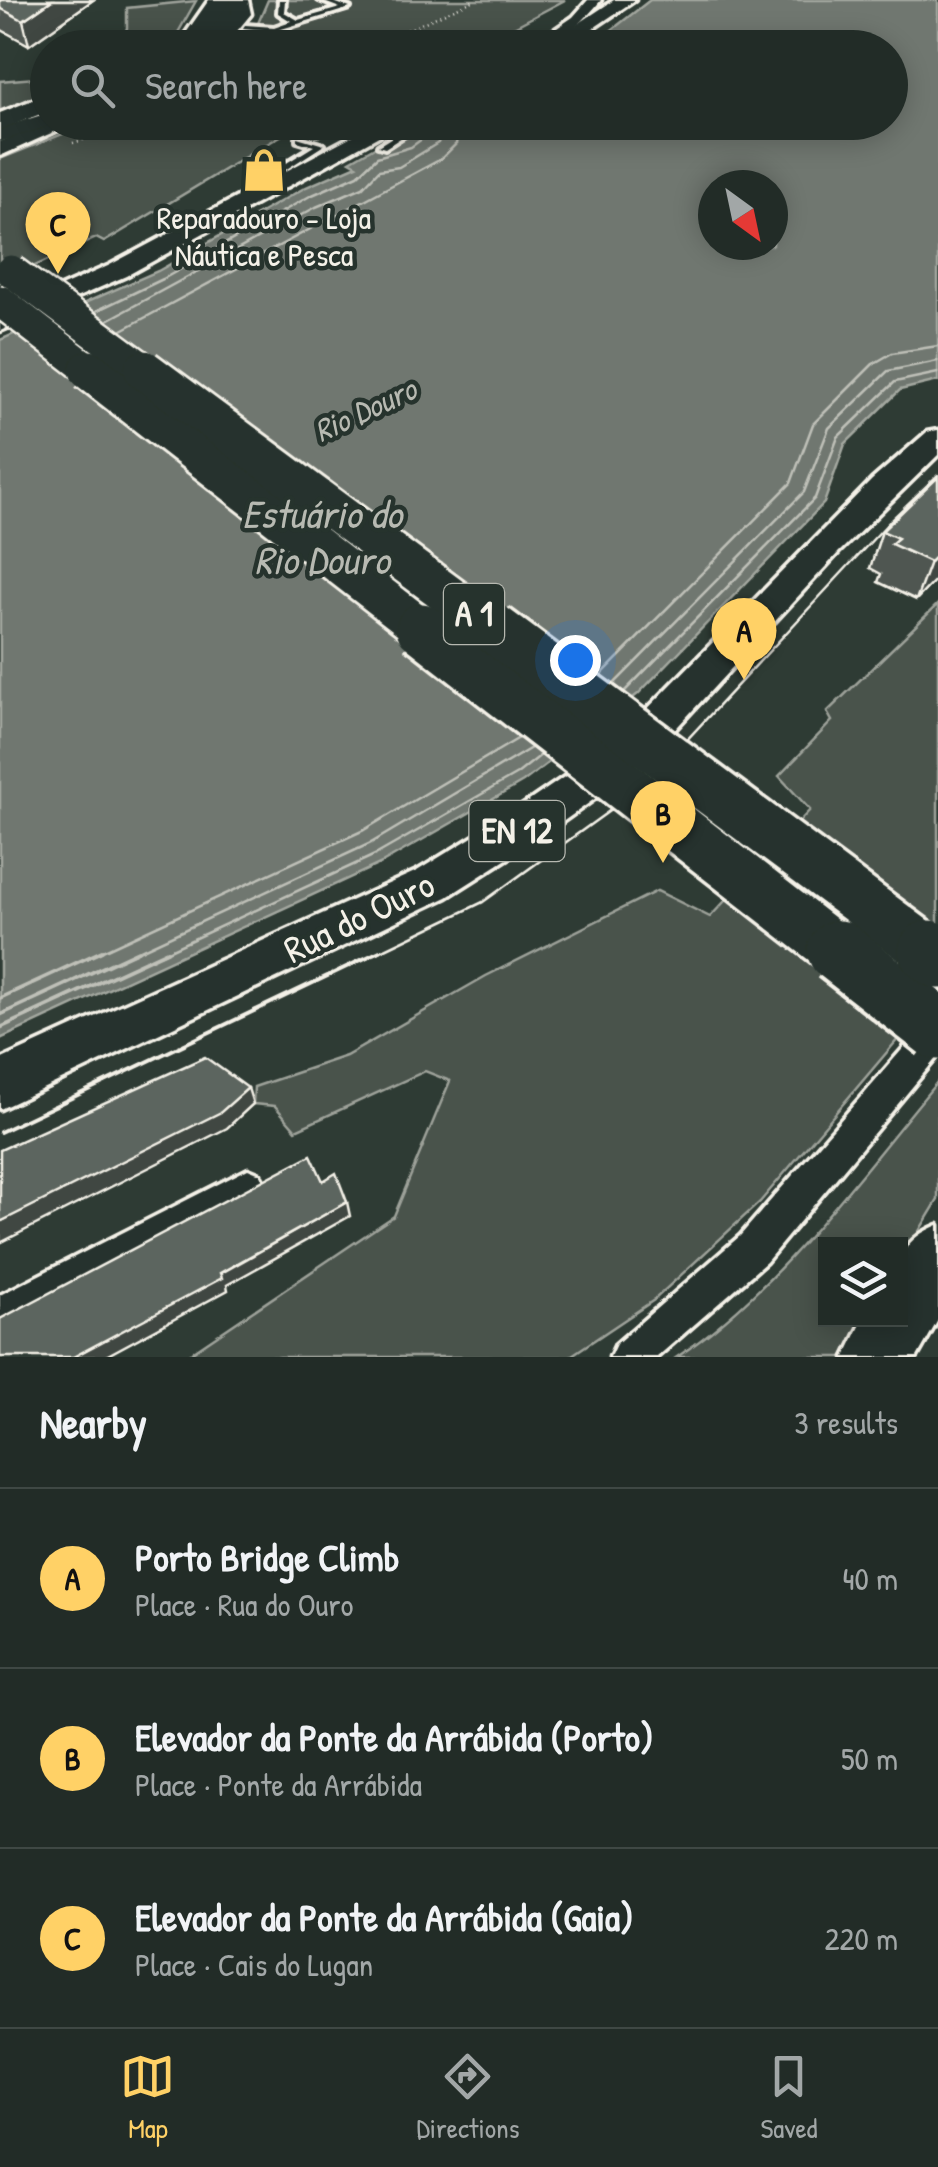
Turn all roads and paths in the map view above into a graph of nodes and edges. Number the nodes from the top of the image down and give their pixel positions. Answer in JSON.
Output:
{"nodes":[{"id":1,"x":220,"y":0,"type":"edge"},
{"id":2,"x":239,"y":0,"type":"edge"},
{"id":3,"x":254,"y":0,"type":"edge"},
{"id":4,"x":282,"y":0,"type":"edge"},
{"id":5,"x":322,"y":0,"type":"edge"},
{"id":6,"x":476,"y":0,"type":"edge"},
{"id":7,"x":595,"y":0,"type":"edge"},
{"id":8,"x":626,"y":0,"type":"edge"},
{"id":9,"x":297,"y":22,"type":"junction"},
{"id":10,"x":245,"y":27,"type":"junction"},
{"id":11,"x":199,"y":30,"type":"edge"},
{"id":12,"x":218,"y":30,"type":"edge"},
{"id":13,"x":228,"y":30,"type":"edge"},
{"id":14,"x":242,"y":30,"type":"edge"},
{"id":15,"x":407,"y":30,"type":"edge"},
{"id":16,"x":562,"y":30,"type":"edge"},
{"id":17,"x":579,"y":30,"type":"edge"},
{"id":18,"x":30,"y":118,"type":"edge"},
{"id":19,"x":0,"y":128,"type":"edge"},
{"id":20,"x":30,"y":137,"type":"edge"},
{"id":21,"x":306,"y":140,"type":"edge"},
{"id":22,"x":361,"y":140,"type":"edge"},
{"id":23,"x":392,"y":140,"type":"edge"},
{"id":24,"x":382,"y":146,"type":"dead end"},
{"id":25,"x":0,"y":150,"type":"edge"},
{"id":26,"x":290,"y":179,"type":"junction"},
{"id":27,"x":0,"y":263,"type":"edge"},
{"id":28,"x":0,"y":301,"type":"edge"},
{"id":29,"x":0,"y":323,"type":"edge"},
{"id":30,"x":938,"y":439,"type":"edge"},
{"id":31,"x":938,"y":958,"type":"edge"},
{"id":32,"x":938,"y":1030,"type":"edge"},
{"id":33,"x":0,"y":1085,"type":"edge"},
{"id":34,"x":248,"y":1186,"type":"edge"},
{"id":35,"x":938,"y":1256,"type":"edge"},
{"id":36,"x":0,"y":1315,"type":"edge"},
{"id":37,"x":629,"y":1357,"type":"edge"},
{"id":38,"x":880,"y":1357,"type":"edge"}],
"edges":[{"from":1,"to":11,"type":"highway"},
{"from":2,"to":12,"type":"main road"},
{"from":2,"to":13,"type":"main road"},
{"from":3,"to":10,"type":"main road"},
{"from":4,"to":9,"type":"lane"},
{"from":5,"to":9,"type":"lane"},
{"from":6,"to":15,"type":"path"},
{"from":7,"to":16,"type":"street"},
{"from":8,"to":17,"type":"main road"},
{"from":9,"to":10,"type":"lane"},
{"from":10,"to":14,"type":"main road"},
{"from":18,"to":19,"type":"highway"},
{"from":20,"to":25,"type":"main road"},
{"from":21,"to":26,"type":"lane"},
{"from":22,"to":26,"type":"main road"},
{"from":23,"to":24,"type":"lane"},
{"from":26,"to":29,"type":"main road"},
{"from":27,"to":31,"type":"highway","number":"A 1","bridge":true},
{"from":28,"to":32,"type":"highway","number":"A 1","bridge":true},
{"from":30,"to":33,"type":"main road","name":"Rua do Ouro","number":"EN 12"},
{"from":32,"to":37,"type":"street"},
{"from":34,"to":36,"type":"street"},
{"from":35,"to":38,"type":"highway"}]}
